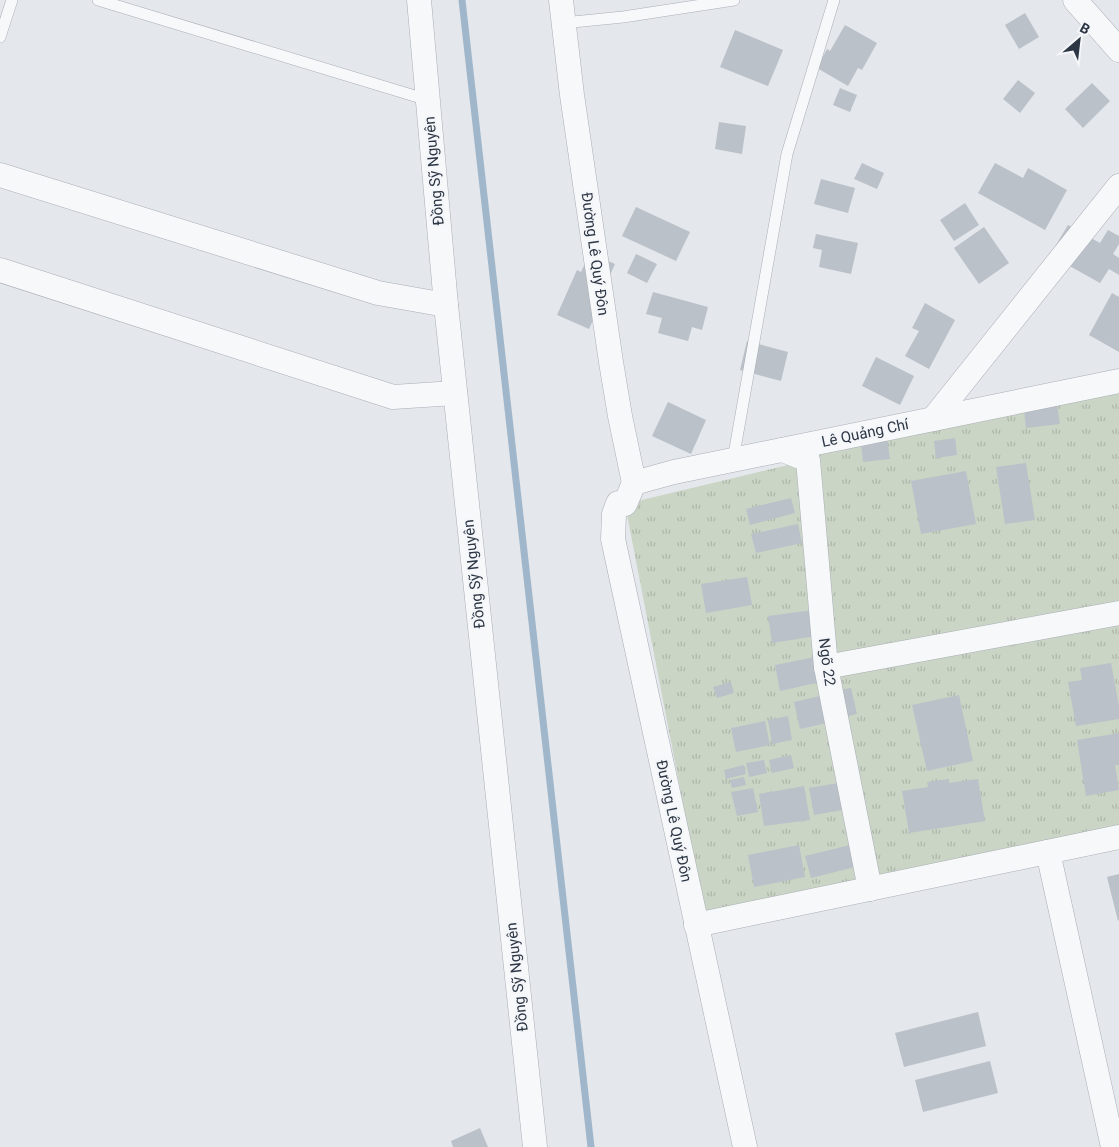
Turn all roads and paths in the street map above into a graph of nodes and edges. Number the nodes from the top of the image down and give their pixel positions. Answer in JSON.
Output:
{"nodes":[{"id":1,"x":12,"y":0,"type":"edge"},
{"id":2,"x":98,"y":0,"type":"edge"},
{"id":3,"x":419,"y":0,"type":"edge"},
{"id":4,"x":561,"y":0,"type":"edge"},
{"id":5,"x":734,"y":0,"type":"edge"},
{"id":6,"x":834,"y":0,"type":"edge"},
{"id":7,"x":1076,"y":0,"type":"edge"},
{"id":8,"x":563,"y":23,"type":"junction"},
{"id":9,"x":0,"y":37,"type":"edge"},
{"id":10,"x":1119,"y":50,"type":"edge"},
{"id":11,"x":428,"y":100,"type":"junction"},
{"id":12,"x":0,"y":175,"type":"edge"},
{"id":13,"x":1119,"y":186,"type":"edge"},
{"id":14,"x":0,"y":270,"type":"edge"},
{"id":15,"x":446,"y":305,"type":"junction"},
{"id":16,"x":1119,"y":380,"type":"edge"},
{"id":17,"x":455,"y":393,"type":"junction"},
{"id":18,"x":933,"y":419,"type":"junction"},
{"id":19,"x":783,"y":450,"type":"junction"},
{"id":20,"x":733,"y":460,"type":"junction"},
{"id":21,"x":630,"y":493,"type":"junction"},
{"id":22,"x":1119,"y":613,"type":"edge"},
{"id":23,"x":826,"y":667,"type":"junction"},
{"id":24,"x":1119,"y":837,"type":"edge"},
{"id":25,"x":1048,"y":852,"type":"junction"},
{"id":26,"x":870,"y":889,"type":"junction"},
{"id":27,"x":696,"y":925,"type":"junction"},
{"id":28,"x":535,"y":1147,"type":"edge"},
{"id":29,"x":745,"y":1147,"type":"edge"},
{"id":30,"x":1113,"y":1147,"type":"edge"}],
"edges":[{"from":1,"to":9,"type":"lane"},
{"from":2,"to":11,"type":"lane"},
{"from":3,"to":11,"type":"street","name":"Đồng Sỹ Nguyên"},
{"from":4,"to":8,"type":"street","name":"Đường Lê Quý Đôn"},
{"from":5,"to":8,"type":"lane"},
{"from":6,"to":20,"type":"lane"},
{"from":7,"to":10,"type":"street"},
{"from":8,"to":21,"type":"street","name":"Đường Lê Quý Đôn"},
{"from":11,"to":15,"type":"street","name":"Đồng Sỹ Nguyên"},
{"from":12,"to":15,"type":"street"},
{"from":13,"to":18,"type":"street"},
{"from":14,"to":17,"type":"street"},
{"from":15,"to":17,"type":"street","name":"Đồng Sỹ Nguyên"},
{"from":16,"to":18,"type":"street","name":"Lê Quảng Chí"},
{"from":17,"to":28,"type":"street","name":"Đồng Sỹ Nguyên"},
{"from":18,"to":19,"type":"street","name":"Lê Quảng Chí"},
{"from":19,"to":20,"type":"street","name":"Lê Quảng Chí"},
{"from":19,"to":23,"type":"street","name":"Ngõ 22"},
{"from":20,"to":21,"type":"street","name":"Lê Quảng Chí"},
{"from":21,"to":27,"type":"street","name":"Đường Lê Quý Đôn"},
{"from":22,"to":23,"type":"street"},
{"from":23,"to":26,"type":"street","name":"Ngõ 22"},
{"from":24,"to":25,"type":"street"},
{"from":25,"to":26,"type":"street"},
{"from":25,"to":30,"type":"street"},
{"from":26,"to":27,"type":"street"},
{"from":27,"to":29,"type":"street","name":"Đường Lê Quý Đôn"}]}
